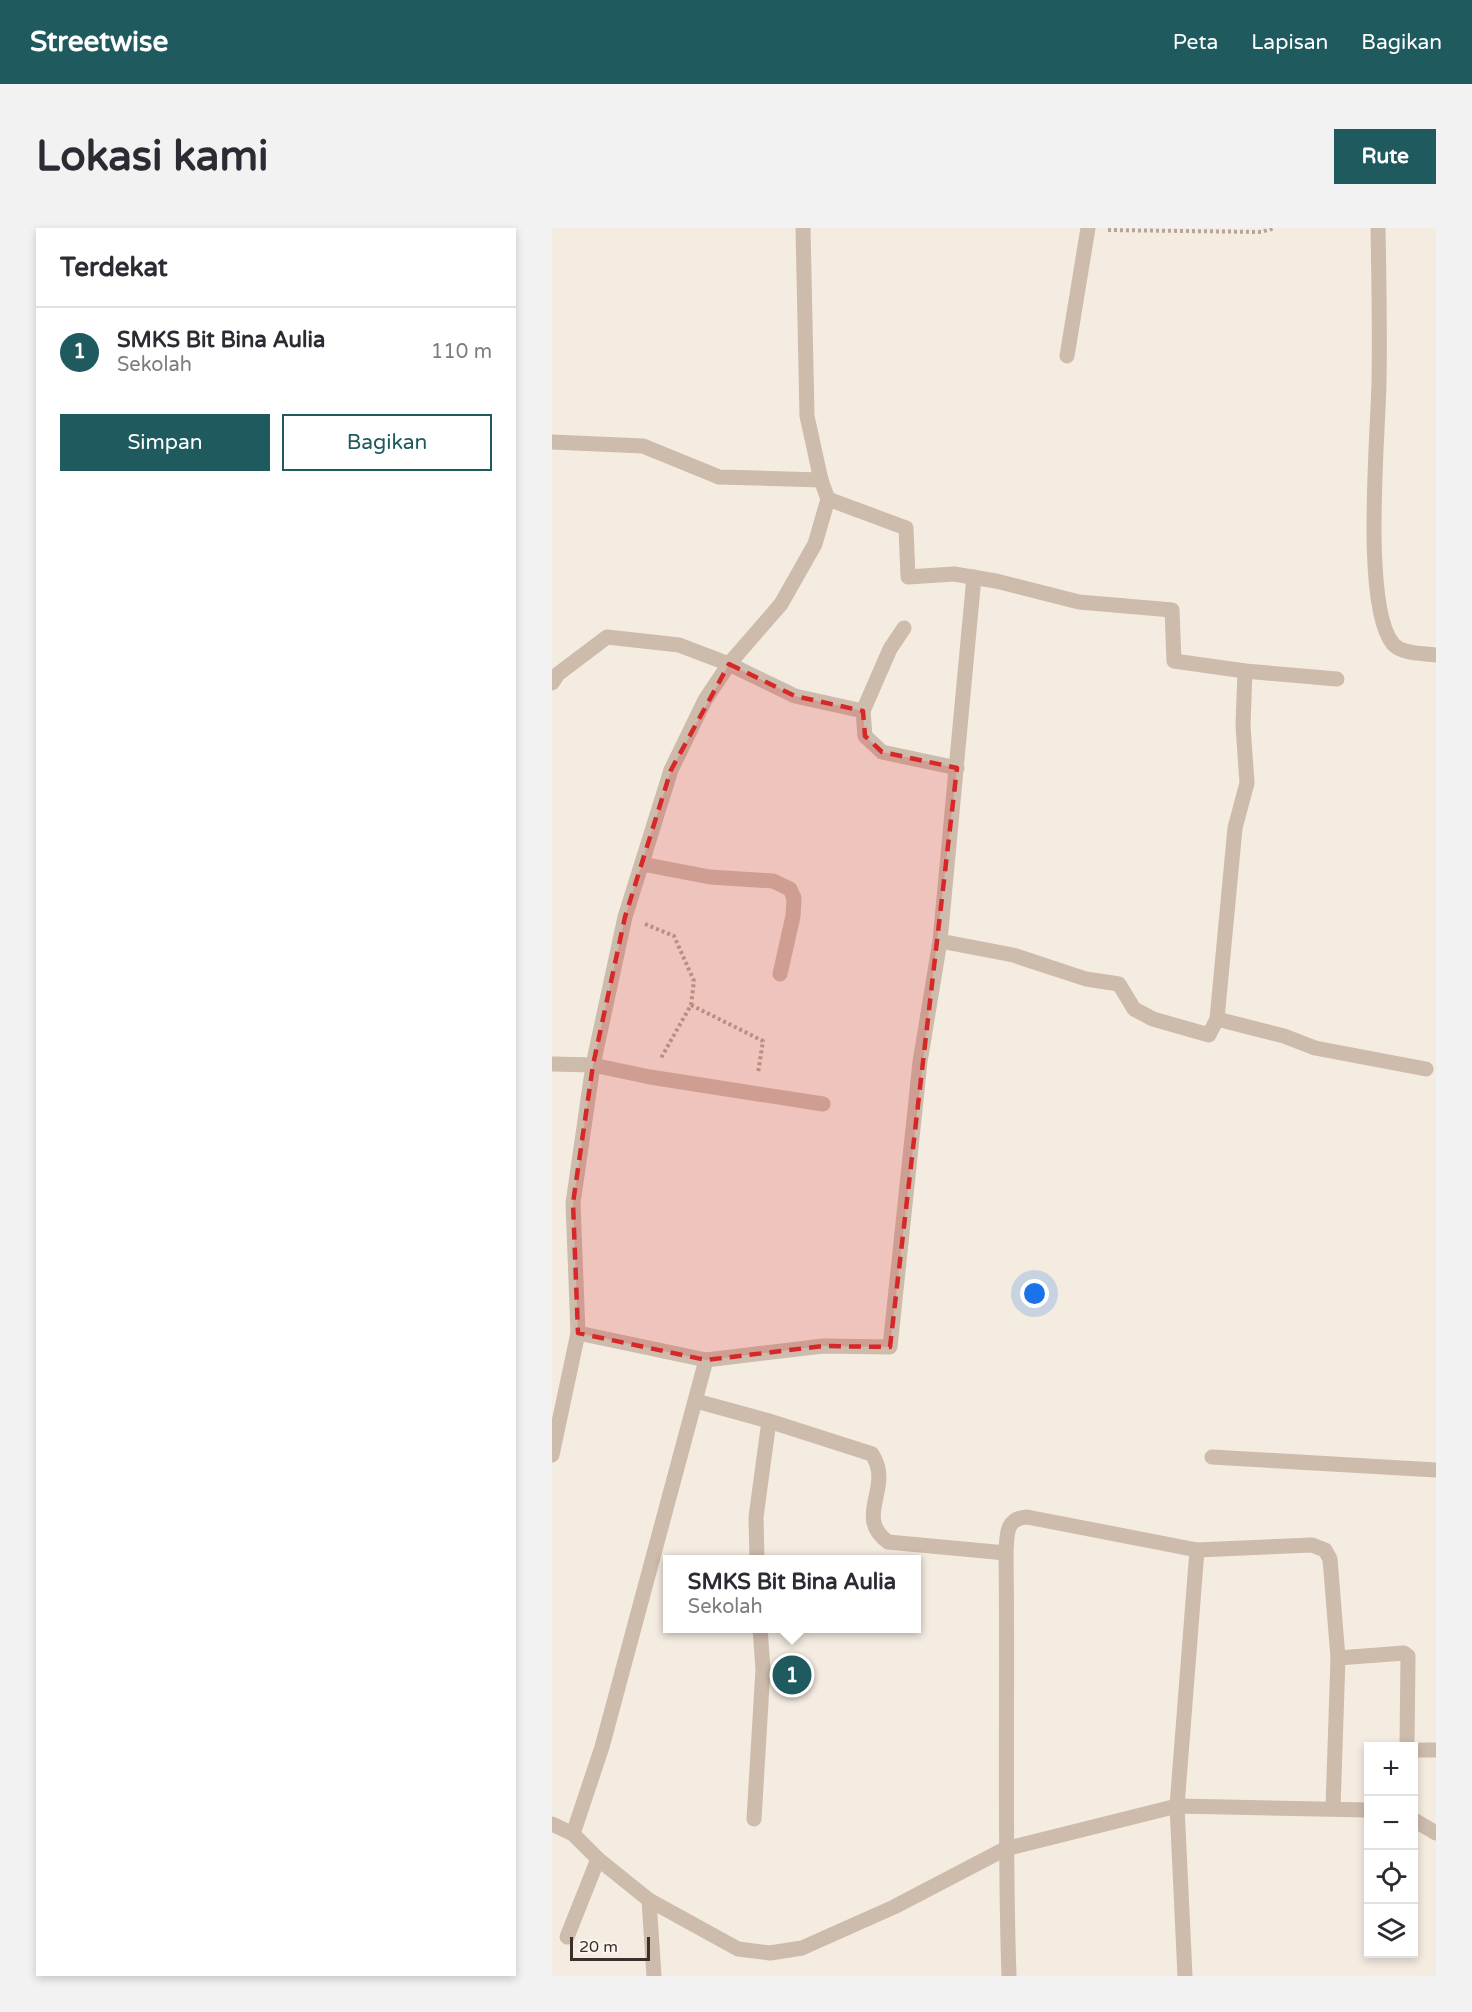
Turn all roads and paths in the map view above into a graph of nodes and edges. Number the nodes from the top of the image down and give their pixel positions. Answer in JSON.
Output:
{"nodes":[{"id":1,"x":802,"y":228,"type":"edge"},
{"id":2,"x":1275,"y":228,"type":"edge"},
{"id":3,"x":1378,"y":228,"type":"edge"},
{"id":4,"x":1089,"y":229,"type":"edge"},
{"id":5,"x":1068,"y":356,"type":"dead end"},
{"id":6,"x":552,"y":442,"type":"edge"},
{"id":7,"x":821,"y":480,"type":"junction"},
{"id":8,"x":828,"y":500,"type":"junction"},
{"id":9,"x":974,"y":577,"type":"junction"},
{"id":10,"x":904,"y":628,"type":"dead end"},
{"id":11,"x":1436,"y":655,"type":"edge"},
{"id":12,"x":729,"y":664,"type":"junction"},
{"id":13,"x":1245,"y":671,"type":"junction"},
{"id":14,"x":1336,"y":679,"type":"dead end"},
{"id":15,"x":552,"y":683,"type":"edge"},
{"id":16,"x":863,"y":711,"type":"junction"},
{"id":17,"x":957,"y":768,"type":"junction"},
{"id":18,"x":642,"y":864,"type":"junction"},
{"id":19,"x":625,"y":917,"type":"junction"},
{"id":20,"x":940,"y":941,"type":"junction"},
{"id":21,"x":780,"y":974,"type":"dead end"},
{"id":22,"x":691,"y":1005,"type":"junction"},
{"id":23,"x":1217,"y":1019,"type":"junction"},
{"id":24,"x":552,"y":1064,"type":"edge"},
{"id":25,"x":593,"y":1065,"type":"junction"},
{"id":26,"x":1426,"y":1069,"type":"dead end"},
{"id":27,"x":650,"y":1077,"type":"junction"},
{"id":28,"x":756,"y":1094,"type":"junction"},
{"id":29,"x":823,"y":1104,"type":"dead end"},
{"id":30,"x":578,"y":1333,"type":"junction"},
{"id":31,"x":705,"y":1360,"type":"junction"},
{"id":32,"x":696,"y":1401,"type":"junction"},
{"id":33,"x":769,"y":1421,"type":"junction"},
{"id":34,"x":552,"y":1455,"type":"edge"},
{"id":35,"x":1212,"y":1457,"type":"dead end"},
{"id":36,"x":1436,"y":1470,"type":"edge"},
{"id":37,"x":1197,"y":1550,"type":"junction"},
{"id":38,"x":1006,"y":1553,"type":"junction"},
{"id":39,"x":757,"y":1555,"type":"edge"},
{"id":40,"x":760,"y":1633,"type":"edge"},
{"id":41,"x":1338,"y":1658,"type":"junction"},
{"id":42,"x":1407,"y":1742,"type":"edge"},
{"id":43,"x":1418,"y":1750,"type":"edge"},
{"id":44,"x":1436,"y":1750,"type":"edge"},
{"id":45,"x":1177,"y":1806,"type":"junction"},
{"id":46,"x":1333,"y":1808,"type":"junction"},
{"id":47,"x":1364,"y":1810,"type":"edge"},
{"id":48,"x":754,"y":1819,"type":"dead end"},
{"id":49,"x":1418,"y":1823,"type":"edge"},
{"id":50,"x":552,"y":1824,"type":"edge"},
{"id":51,"x":1436,"y":1833,"type":"edge"},
{"id":52,"x":573,"y":1834,"type":"junction"},
{"id":53,"x":1005,"y":1849,"type":"junction"},
{"id":54,"x":598,"y":1859,"type":"junction"},
{"id":55,"x":649,"y":1900,"type":"junction"},
{"id":56,"x":567,"y":1937,"type":"dead end"},
{"id":57,"x":654,"y":1976,"type":"edge"},
{"id":58,"x":1010,"y":1976,"type":"edge"},
{"id":59,"x":1185,"y":1976,"type":"edge"}],
"edges":[{"from":1,"to":7,"type":"street"},
{"from":2,"to":4,"type":"path"},
{"from":3,"to":11,"type":"street"},
{"from":4,"to":5,"type":"street"},
{"from":6,"to":7,"type":"street"},
{"from":7,"to":8,"type":"street"},
{"from":8,"to":9,"type":"street"},
{"from":8,"to":12,"type":"street"},
{"from":9,"to":13,"type":"street"},
{"from":9,"to":17,"type":"street"},
{"from":10,"to":16,"type":"street"},
{"from":12,"to":15,"type":"street"},
{"from":12,"to":16,"type":"street"},
{"from":12,"to":18,"type":"street"},
{"from":13,"to":14,"type":"street"},
{"from":13,"to":23,"type":"street"},
{"from":16,"to":17,"type":"street"},
{"from":17,"to":20,"type":"street"},
{"from":18,"to":19,"type":"street"},
{"from":18,"to":21,"type":"street"},
{"from":19,"to":22,"type":"path"},
{"from":19,"to":25,"type":"street"},
{"from":20,"to":23,"type":"street"},
{"from":20,"to":31,"type":"street"},
{"from":22,"to":27,"type":"path"},
{"from":22,"to":28,"type":"path"},
{"from":23,"to":26,"type":"street"},
{"from":24,"to":25,"type":"street"},
{"from":25,"to":27,"type":"street"},
{"from":25,"to":30,"type":"street"},
{"from":27,"to":28,"type":"street"},
{"from":28,"to":29,"type":"street"},
{"from":30,"to":31,"type":"street"},
{"from":30,"to":34,"type":"street"},
{"from":31,"to":32,"type":"street"},
{"from":32,"to":33,"type":"street"},
{"from":32,"to":52,"type":"street"},
{"from":33,"to":38,"type":"street"},
{"from":33,"to":39,"type":"street"},
{"from":35,"to":36,"type":"street"},
{"from":37,"to":38,"type":"street"},
{"from":37,"to":41,"type":"street"},
{"from":37,"to":45,"type":"street"},
{"from":38,"to":53,"type":"street"},
{"from":40,"to":48,"type":"street"},
{"from":41,"to":42,"type":"street"},
{"from":41,"to":46,"type":"street"},
{"from":43,"to":44,"type":"street"},
{"from":45,"to":46,"type":"street"},
{"from":45,"to":53,"type":"street"},
{"from":45,"to":59,"type":"street"},
{"from":46,"to":47,"type":"street"},
{"from":49,"to":51,"type":"street"},
{"from":50,"to":52,"type":"street"},
{"from":52,"to":54,"type":"street"},
{"from":53,"to":55,"type":"street"},
{"from":53,"to":58,"type":"street"},
{"from":54,"to":55,"type":"street"},
{"from":54,"to":56,"type":"street"},
{"from":55,"to":57,"type":"street"}]}
